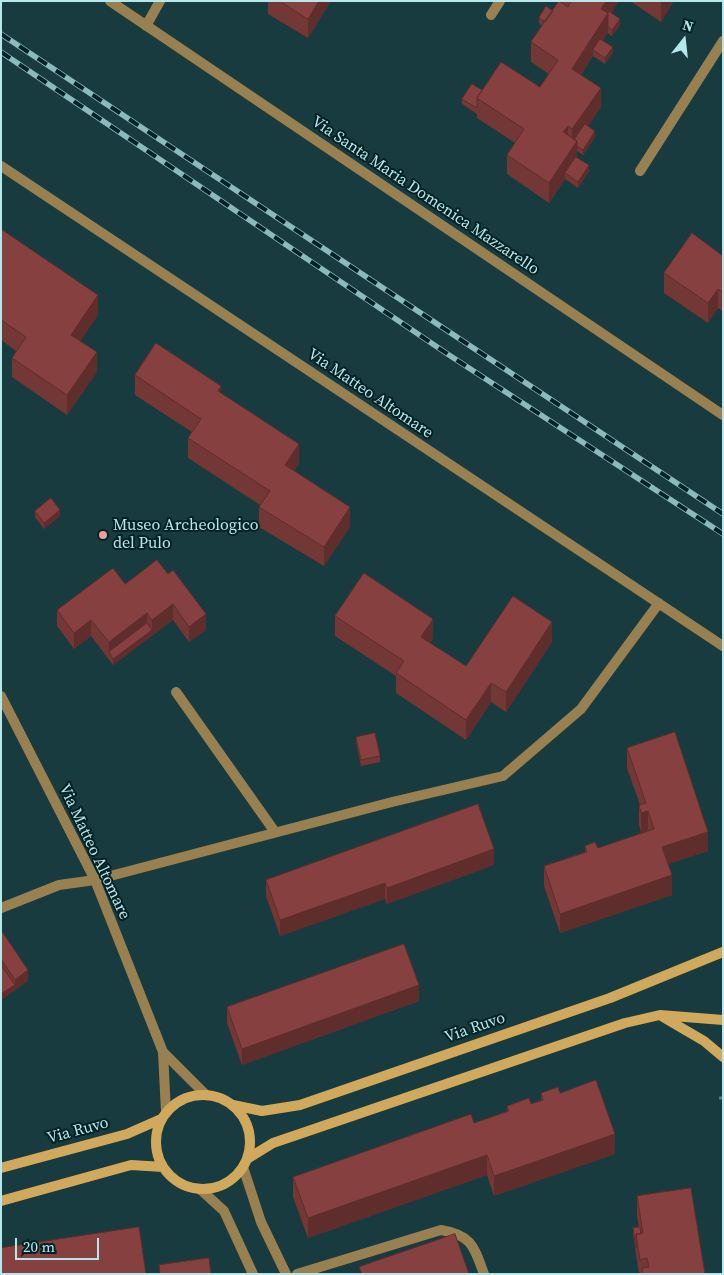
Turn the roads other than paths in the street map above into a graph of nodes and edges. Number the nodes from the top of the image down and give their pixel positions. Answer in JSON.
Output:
{"nodes":[{"id":1,"x":110,"y":1,"type":"edge"},
{"id":2,"x":160,"y":1,"type":"edge"},
{"id":3,"x":500,"y":1,"type":"edge"},
{"id":4,"x":491,"y":15,"type":"dead end"},
{"id":5,"x":146,"y":26,"type":"junction"},
{"id":6,"x":723,"y":41,"type":"edge"},
{"id":7,"x":1,"y":166,"type":"edge"},
{"id":8,"x":640,"y":171,"type":"dead end"},
{"id":9,"x":723,"y":415,"type":"edge"},
{"id":10,"x":659,"y":603,"type":"junction"},
{"id":11,"x":723,"y":646,"type":"edge"},
{"id":12,"x":176,"y":692,"type":"dead end"},
{"id":13,"x":1,"y":696,"type":"edge"},
{"id":14,"x":276,"y":832,"type":"junction"},
{"id":15,"x":94,"y":880,"type":"junction"},
{"id":16,"x":1,"y":908,"type":"edge"},
{"id":17,"x":723,"y":952,"type":"edge"},
{"id":18,"x":660,"y":1015,"type":"junction"},
{"id":19,"x":723,"y":1020,"type":"edge"},
{"id":20,"x":163,"y":1052,"type":"junction"},
{"id":21,"x":723,"y":1058,"type":"edge"},
{"id":22,"x":206,"y":1094,"type":"junction"},
{"id":23,"x":233,"y":1105,"type":"junction"},
{"id":24,"x":163,"y":1115,"type":"junction"},
{"id":25,"x":245,"y":1163,"type":"junction"},
{"id":26,"x":163,"y":1167,"type":"junction"},
{"id":27,"x":1,"y":1168,"type":"edge"},
{"id":28,"x":200,"y":1189,"type":"junction"},
{"id":29,"x":1,"y":1201,"type":"edge"},
{"id":30,"x":253,"y":1274,"type":"edge"},
{"id":31,"x":286,"y":1274,"type":"edge"},
{"id":32,"x":297,"y":1274,"type":"edge"},
{"id":33,"x":484,"y":1274,"type":"edge"}],
"edges":[{"from":1,"to":5,"type":"street","name":"Via Santa Maria Domenica Mazzarello"},
{"from":2,"to":5,"type":"street"},
{"from":3,"to":4,"type":"street"},
{"from":5,"to":9,"type":"street","name":"Via Santa Maria Domenica Mazzarello"},
{"from":6,"to":8,"type":"street"},
{"from":7,"to":10,"type":"street","name":"Via Matteo Altomare"},
{"from":10,"to":11,"type":"street","name":"Via Matteo Altomare"},
{"from":10,"to":14,"type":"street"},
{"from":12,"to":14,"type":"street"},
{"from":13,"to":15,"type":"street","name":"Via Matteo Altomare"},
{"from":14,"to":15,"type":"street"},
{"from":15,"to":16,"type":"street"},
{"from":15,"to":20,"type":"street","name":"Via Matteo Altomare"},
{"from":17,"to":23,"type":"main road","name":"Via Ruvo"},
{"from":18,"to":19,"type":"main road"},
{"from":18,"to":21,"type":"main road"},
{"from":18,"to":25,"type":"main road"},
{"from":20,"to":22,"type":"street","name":"Via Matteo Altomare"},
{"from":20,"to":24,"type":"street","name":"Via Matteo Altomare"},
{"from":22,"to":23,"type":"main road"},
{"from":22,"to":24,"type":"main road"},
{"from":23,"to":25,"type":"main road"},
{"from":24,"to":26,"type":"main road"},
{"from":24,"to":27,"type":"main road","name":"Via Ruvo"},
{"from":25,"to":28,"type":"main road"},
{"from":25,"to":31,"type":"street"},
{"from":26,"to":28,"type":"main road"},
{"from":26,"to":29,"type":"main road"},
{"from":28,"to":30,"type":"street"},
{"from":32,"to":33,"type":"street"}]}
